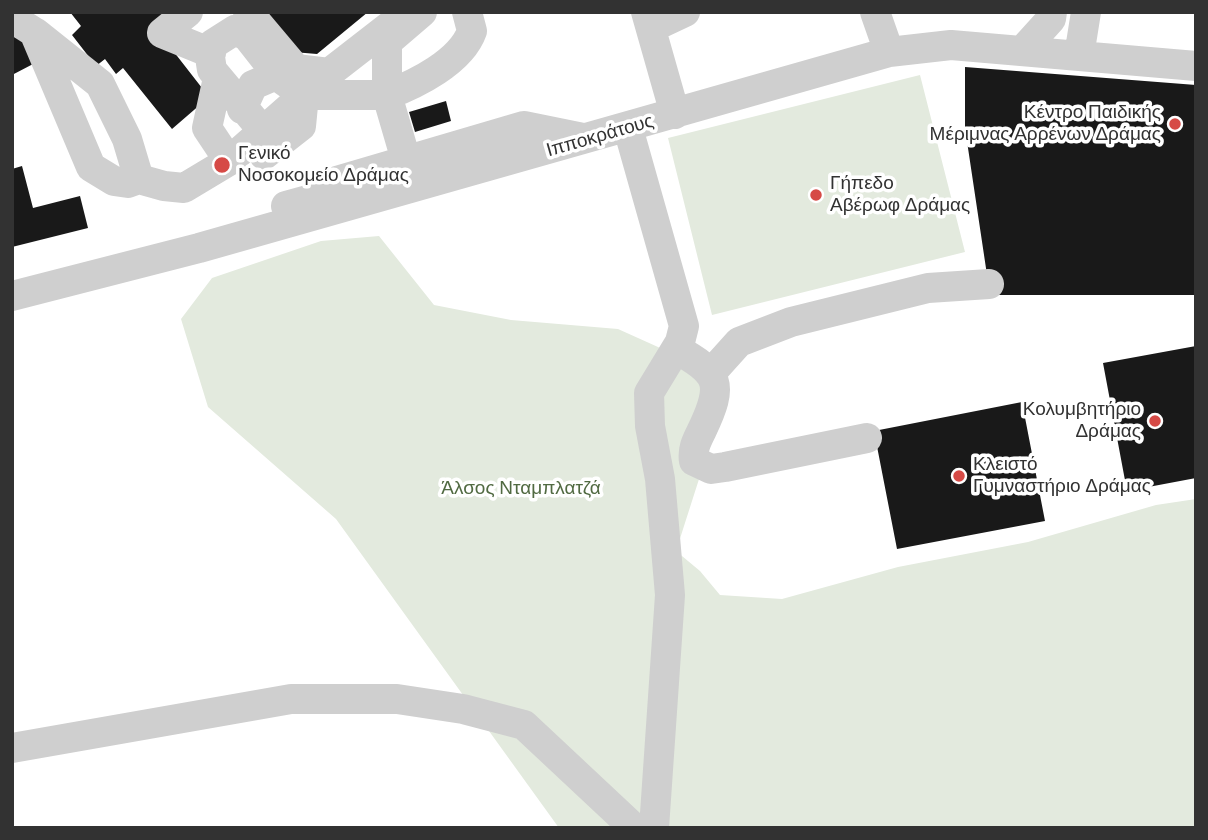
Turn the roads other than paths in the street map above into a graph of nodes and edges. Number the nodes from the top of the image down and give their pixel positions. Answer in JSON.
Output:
{"nodes":[{"id":1,"x":188,"y":12,"type":"edge"},
{"id":2,"x":248,"y":12,"type":"edge"},
{"id":3,"x":408,"y":12,"type":"edge"},
{"id":4,"x":422,"y":12,"type":"edge"},
{"id":5,"x":467,"y":12,"type":"edge"},
{"id":6,"x":685,"y":12,"type":"edge"},
{"id":7,"x":875,"y":12,"type":"edge"},
{"id":8,"x":1052,"y":12,"type":"edge"},
{"id":9,"x":1086,"y":12,"type":"edge"},
{"id":10,"x":649,"y":20,"type":"edge"},
{"id":11,"x":25,"y":21,"type":"edge"},
{"id":12,"x":1022,"y":51,"type":"junction"},
{"id":13,"x":889,"y":52,"type":"junction"},
{"id":14,"x":1079,"y":56,"type":"junction"},
{"id":15,"x":214,"y":66,"type":"junction"},
{"id":16,"x":1196,"y":66,"type":"edge"},
{"id":17,"x":395,"y":83,"type":"junction"},
{"id":18,"x":292,"y":87,"type":"junction"},
{"id":19,"x":242,"y":109,"type":"junction"},
{"id":20,"x":675,"y":114,"type":"junction"},
{"id":21,"x":628,"y":128,"type":"junction"},
{"id":22,"x":263,"y":131,"type":"junction"},
{"id":23,"x":127,"y":139,"type":"junction"},
{"id":24,"x":591,"y":139,"type":"junction"},
{"id":25,"x":86,"y":152,"type":"junction"},
{"id":26,"x":232,"y":158,"type":"junction"},
{"id":27,"x":406,"y":160,"type":"junction"},
{"id":28,"x":139,"y":179,"type":"junction"},
{"id":29,"x":199,"y":248,"type":"junction"},
{"id":30,"x":989,"y":284,"type":"dead end"},
{"id":31,"x":12,"y":296,"type":"edge"},
{"id":32,"x":676,"y":349,"type":"junction"},
{"id":33,"x":712,"y":372,"type":"junction"},
{"id":34,"x":867,"y":438,"type":"dead end"},
{"id":35,"x":12,"y":748,"type":"edge"},
{"id":36,"x":634,"y":828,"type":"edge"},
{"id":37,"x":654,"y":828,"type":"edge"}],
"edges":[{"from":1,"to":15,"type":"street"},
{"from":2,"to":3,"type":"street"},
{"from":4,"to":17,"type":"street"},
{"from":5,"to":17,"type":"street"},
{"from":6,"to":10,"type":"street"},
{"from":7,"to":13,"type":"street"},
{"from":8,"to":12,"type":"street"},
{"from":9,"to":14,"type":"street"},
{"from":10,"to":20,"type":"street"},
{"from":11,"to":23,"type":"street"},
{"from":11,"to":25,"type":"street"},
{"from":12,"to":13,"type":"street","name":"Ιπποκράτους"},
{"from":12,"to":14,"type":"street","name":"Ιπποκράτους"},
{"from":13,"to":20,"type":"street","name":"Ιπποκράτους"},
{"from":14,"to":16,"type":"street","name":"Ιπποκράτους"},
{"from":15,"to":18,"type":"street"},
{"from":15,"to":19,"type":"street"},
{"from":15,"to":26,"type":"street"},
{"from":17,"to":18,"type":"street"},
{"from":17,"to":27,"type":"street"},
{"from":18,"to":19,"type":"street"},
{"from":18,"to":22,"type":"street"},
{"from":18,"to":26,"type":"street"},
{"from":19,"to":22,"type":"street"},
{"from":20,"to":21,"type":"street","name":"Ιπποκράτους"},
{"from":21,"to":24,"type":"street","name":"Ιπποκράτους"},
{"from":21,"to":32,"type":"street"},
{"from":22,"to":26,"type":"street"},
{"from":23,"to":25,"type":"street"},
{"from":23,"to":28,"type":"street"},
{"from":24,"to":27,"type":"street"},
{"from":24,"to":29,"type":"street","name":"Ιπποκράτους"},
{"from":25,"to":28,"type":"street"},
{"from":26,"to":28,"type":"street"},
{"from":27,"to":29,"type":"street"},
{"from":29,"to":31,"type":"street","name":"Ιπποκράτους"},
{"from":30,"to":33,"type":"street"},
{"from":32,"to":33,"type":"street"},
{"from":32,"to":37,"type":"street"},
{"from":33,"to":34,"type":"street"},
{"from":35,"to":36,"type":"street"}]}
